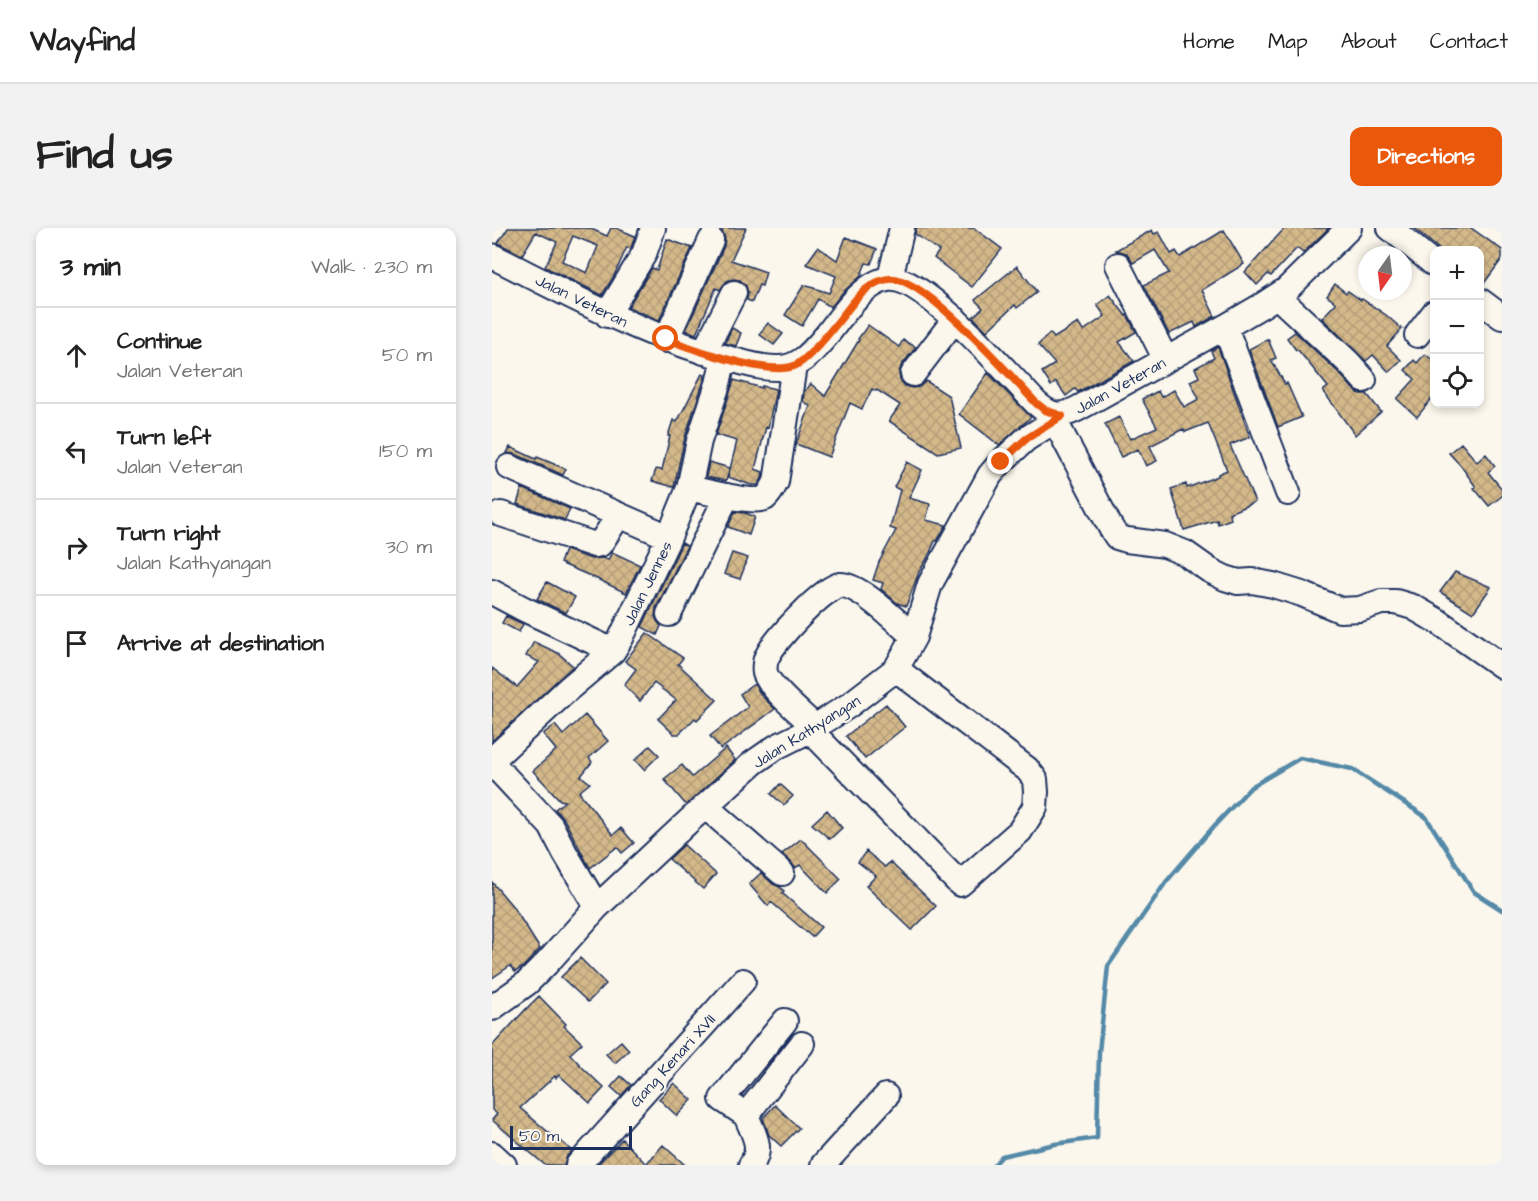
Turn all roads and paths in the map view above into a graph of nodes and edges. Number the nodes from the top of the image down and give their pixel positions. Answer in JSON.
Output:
{"nodes":[{"id":1,"x":653,"y":228,"type":"edge"},
{"id":2,"x":902,"y":228,"type":"edge"},
{"id":3,"x":1349,"y":228,"type":"edge"},
{"id":4,"x":1390,"y":228,"type":"edge"},
{"id":5,"x":711,"y":240,"type":"dead end"},
{"id":6,"x":492,"y":256,"type":"edge"},
{"id":7,"x":1430,"y":261,"type":"edge"},
{"id":8,"x":1118,"y":265,"type":"dead end"},
{"id":9,"x":890,"y":278,"type":"junction"},
{"id":10,"x":734,"y":293,"type":"dead end"},
{"id":11,"x":1277,"y":296,"type":"junction"},
{"id":12,"x":1484,"y":304,"type":"edge"},
{"id":13,"x":608,"y":315,"type":"junction"},
{"id":14,"x":1502,"y":317,"type":"edge"},
{"id":15,"x":1430,"y":318,"type":"edge"},
{"id":16,"x":955,"y":319,"type":"junction"},
{"id":17,"x":1225,"y":327,"type":"junction"},
{"id":18,"x":1417,"y":335,"type":"dead end"},
{"id":19,"x":666,"y":339,"type":"junction"},
{"id":20,"x":714,"y":355,"type":"junction"},
{"id":21,"x":1166,"y":360,"type":"junction"},
{"id":22,"x":794,"y":366,"type":"junction"},
{"id":23,"x":913,"y":374,"type":"dead end"},
{"id":24,"x":1364,"y":380,"type":"dead end"},
{"id":25,"x":1059,"y":418,"type":"junction"},
{"id":26,"x":509,"y":467,"type":"dead end"},
{"id":27,"x":689,"y":488,"type":"junction"},
{"id":28,"x":1288,"y":493,"type":"dead end"},
{"id":29,"x":727,"y":496,"type":"junction"},
{"id":30,"x":501,"y":513,"type":"dead end"},
{"id":31,"x":619,"y":515,"type":"junction"},
{"id":32,"x":669,"y":537,"type":"junction"},
{"id":33,"x":492,"y":592,"type":"edge"},
{"id":34,"x":669,"y":614,"type":"dead end"},
{"id":35,"x":914,"y":637,"type":"junction"},
{"id":36,"x":613,"y":651,"type":"junction"},
{"id":37,"x":1502,"y":666,"type":"edge"},
{"id":38,"x":896,"y":669,"type":"junction"},
{"id":39,"x":812,"y":728,"type":"junction"},
{"id":40,"x":492,"y":762,"type":"edge"},
{"id":41,"x":705,"y":806,"type":"junction"},
{"id":42,"x":782,"y":873,"type":"dead end"},
{"id":43,"x":597,"y":907,"type":"junction"},
{"id":44,"x":743,"y":981,"type":"dead end"},
{"id":45,"x":494,"y":1001,"type":"edge"},
{"id":46,"x":785,"y":1021,"type":"dead end"},
{"id":47,"x":802,"y":1044,"type":"dead end"},
{"id":48,"x":886,"y":1096,"type":"dead end"},
{"id":49,"x":746,"y":1115,"type":"junction"},
{"id":50,"x":492,"y":1154,"type":"edge"},
{"id":51,"x":504,"y":1165,"type":"edge"},
{"id":52,"x":578,"y":1165,"type":"edge"},
{"id":53,"x":751,"y":1165,"type":"edge"},
{"id":54,"x":823,"y":1165,"type":"edge"}],
"edges":[{"from":1,"to":13,"type":"street"},
{"from":2,"to":9,"type":"street"},
{"from":3,"to":11,"type":"street","name":"Jalan Veteran"},
{"from":4,"to":7,"type":"street"},
{"from":5,"to":19,"type":"street"},
{"from":6,"to":13,"type":"street","name":"Jalan Veteran"},
{"from":8,"to":21,"type":"street"},
{"from":9,"to":16,"type":"street","name":"Jalan Veteran"},
{"from":9,"to":22,"type":"street"},
{"from":10,"to":20,"type":"street","name":"Jalan Jennes"},
{"from":11,"to":17,"type":"street","name":"Jalan Veteran"},
{"from":11,"to":24,"type":"street"},
{"from":12,"to":14,"type":"street"},
{"from":13,"to":19,"type":"street","name":"Jalan Veteran"},
{"from":15,"to":18,"type":"street"},
{"from":16,"to":23,"type":"street"},
{"from":16,"to":25,"type":"street","name":"Jalan Veteran"},
{"from":17,"to":21,"type":"street","name":"Jalan Veteran"},
{"from":17,"to":28,"type":"street"},
{"from":19,"to":20,"type":"street","name":"Jalan Veteran"},
{"from":20,"to":22,"type":"street","name":"Jalan Veteran"},
{"from":20,"to":27,"type":"street","name":"Jalan Jennes"},
{"from":21,"to":25,"type":"street","name":"Jalan Veteran"},
{"from":22,"to":29,"type":"street"},
{"from":25,"to":35,"type":"street","name":"Jalan Kathyangan"},
{"from":25,"to":37,"type":"street"},
{"from":26,"to":31,"type":"street"},
{"from":27,"to":29,"type":"street"},
{"from":27,"to":32,"type":"street","name":"Jalan Jennes"},
{"from":29,"to":34,"type":"street"},
{"from":30,"to":31,"type":"street"},
{"from":31,"to":32,"type":"street"},
{"from":32,"to":36,"type":"street","name":"Jalan Jennes"},
{"from":33,"to":36,"type":"street"},
{"from":35,"to":38,"type":"street","name":"Jalan Kathyangan"},
{"from":35,"to":39,"type":"street"},
{"from":36,"to":40,"type":"street","name":"Jalan Jennes"},
{"from":38,"to":39,"type":"street","name":"Jalan Kathyangan"},
{"from":38,"to":39,"type":"street"},
{"from":39,"to":41,"type":"street","name":"Jalan Kathyangan"},
{"from":40,"to":43,"type":"street"},
{"from":41,"to":42,"type":"street"},
{"from":41,"to":43,"type":"street","name":"Jalan Kathyangan"},
{"from":43,"to":45,"type":"street","name":"Jalan Kathyangan"},
{"from":44,"to":52,"type":"street","name":"Gang Kenari XVII"},
{"from":46,"to":49,"type":"street"},
{"from":47,"to":49,"type":"street"},
{"from":48,"to":54,"type":"street"},
{"from":49,"to":53,"type":"street"},
{"from":50,"to":51,"type":"street"}]}
